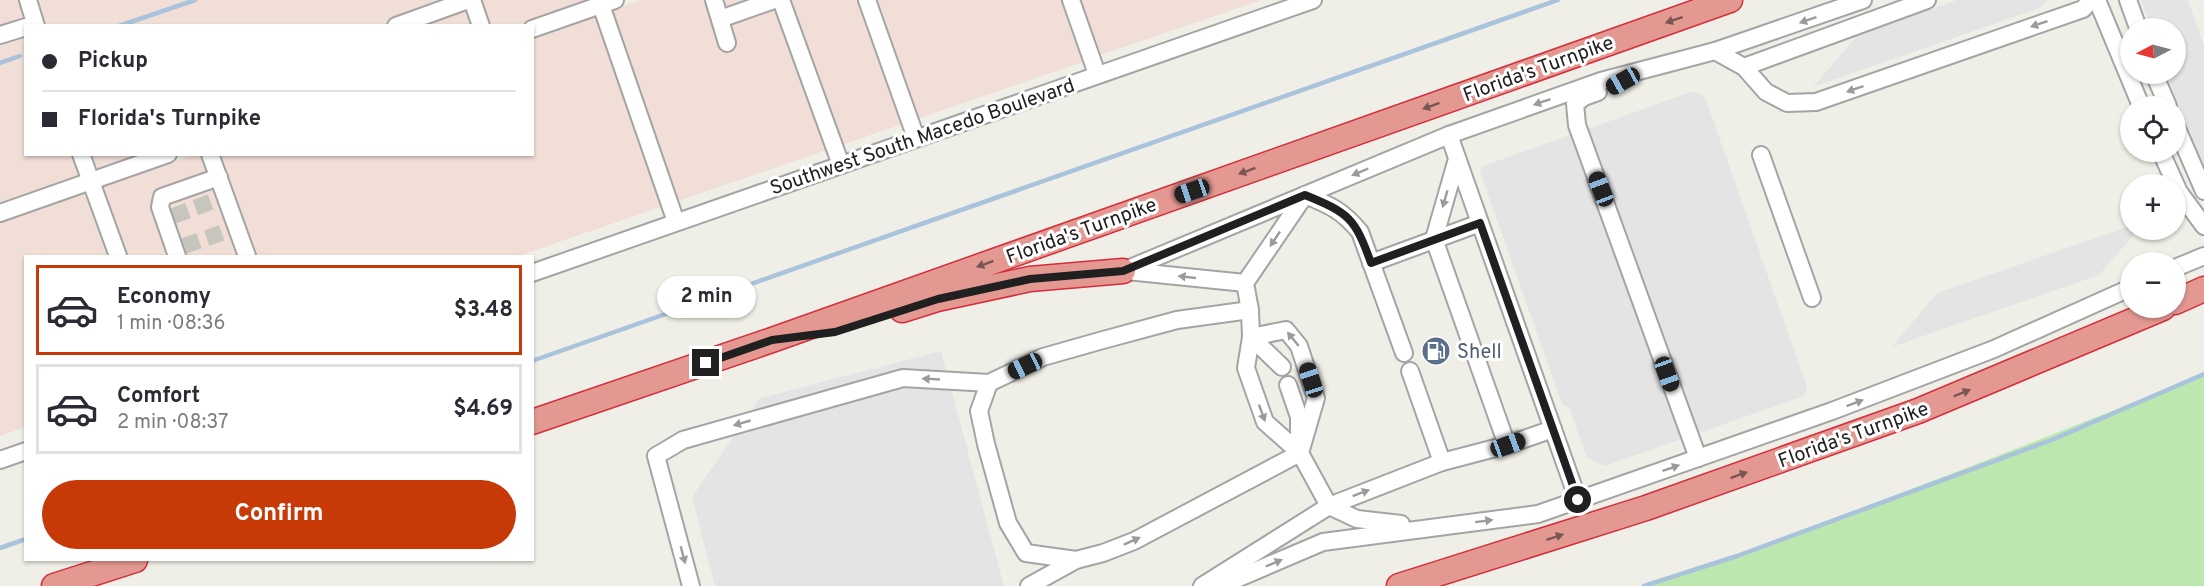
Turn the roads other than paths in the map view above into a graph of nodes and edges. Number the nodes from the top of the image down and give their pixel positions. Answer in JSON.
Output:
{"nodes":[{"id":1,"x":28,"y":0,"type":"edge"},
{"id":2,"x":468,"y":0,"type":"edge"},
{"id":3,"x":472,"y":0,"type":"edge"},
{"id":4,"x":714,"y":0,"type":"edge"},
{"id":5,"x":774,"y":0,"type":"edge"},
{"id":6,"x":781,"y":0,"type":"edge"},
{"id":7,"x":867,"y":0,"type":"edge"},
{"id":8,"x":1071,"y":0,"type":"edge"},
{"id":9,"x":1313,"y":0,"type":"edge"},
{"id":10,"x":1730,"y":0,"type":"edge"},
{"id":11,"x":1863,"y":0,"type":"edge"},
{"id":12,"x":1927,"y":0,"type":"edge"},
{"id":13,"x":2091,"y":0,"type":"edge"},
{"id":14,"x":2097,"y":0,"type":"edge"},
{"id":15,"x":2128,"y":0,"type":"edge"},
{"id":16,"x":608,"y":2,"type":"edge"},
{"id":17,"x":2134,"y":18,"type":"edge"},
{"id":18,"x":720,"y":19,"type":"junction"},
{"id":19,"x":32,"y":24,"type":"edge"},
{"id":20,"x":402,"y":24,"type":"edge"},
{"id":21,"x":480,"y":24,"type":"edge"},
{"id":22,"x":534,"y":27,"type":"edge"},
{"id":23,"x":24,"y":28,"type":"edge"},
{"id":24,"x":0,"y":35,"type":"edge"},
{"id":25,"x":727,"y":43,"type":"dead end"},
{"id":26,"x":1715,"y":51,"type":"junction"},
{"id":27,"x":1743,"y":67,"type":"junction"},
{"id":28,"x":1637,"y":73,"type":"junction"},
{"id":29,"x":1097,"y":74,"type":"junction"},
{"id":30,"x":2137,"y":96,"type":"edge"},
{"id":31,"x":1449,"y":135,"type":"junction"},
{"id":32,"x":916,"y":138,"type":"junction"},
{"id":33,"x":2186,"y":149,"type":"edge"},
{"id":34,"x":1761,"y":155,"type":"dead end"},
{"id":35,"x":82,"y":156,"type":"edge"},
{"id":36,"x":162,"y":156,"type":"edge"},
{"id":37,"x":211,"y":156,"type":"edge"},
{"id":38,"x":1457,"y":159,"type":"junction"},
{"id":39,"x":2166,"y":162,"type":"edge"},
{"id":40,"x":841,"y":165,"type":"junction"},
{"id":41,"x":219,"y":177,"type":"junction"},
{"id":42,"x":90,"y":182,"type":"junction"},
{"id":43,"x":2204,"y":191,"type":"edge"},
{"id":44,"x":1305,"y":195,"type":"junction"},
{"id":45,"x":0,"y":213,"type":"edge"},
{"id":46,"x":676,"y":222,"type":"junction"},
{"id":47,"x":1480,"y":223,"type":"junction"},
{"id":48,"x":2204,"y":226,"type":"edge"},
{"id":49,"x":1434,"y":240,"type":"junction"},
{"id":50,"x":179,"y":250,"type":"edge"},
{"id":51,"x":118,"y":255,"type":"edge"},
{"id":52,"x":246,"y":255,"type":"edge"},
{"id":53,"x":2204,"y":256,"type":"edge"},
{"id":54,"x":1371,"y":263,"type":"junction"},
{"id":55,"x":2186,"y":263,"type":"edge"},
{"id":56,"x":1123,"y":271,"type":"junction"},
{"id":57,"x":534,"y":272,"type":"edge"},
{"id":58,"x":1245,"y":283,"type":"junction"},
{"id":59,"x":2204,"y":289,"type":"edge"},
{"id":60,"x":2120,"y":292,"type":"edge"},
{"id":61,"x":2186,"y":297,"type":"edge"},
{"id":62,"x":1812,"y":298,"type":"dead end"},
{"id":63,"x":1250,"y":310,"type":"junction"},
{"id":64,"x":2139,"y":318,"type":"edge"},
{"id":65,"x":1251,"y":337,"type":"junction"},
{"id":66,"x":772,"y":340,"type":"junction"},
{"id":67,"x":1404,"y":353,"type":"dead end"},
{"id":68,"x":1282,"y":367,"type":"dead end"},
{"id":69,"x":1410,"y":371,"type":"dead end"},
{"id":70,"x":989,"y":383,"type":"junction"},
{"id":71,"x":1288,"y":385,"type":"dead end"},
{"id":72,"x":534,"y":421,"type":"edge"},
{"id":73,"x":1552,"y":429,"type":"junction"},
{"id":74,"x":1508,"y":445,"type":"junction"},
{"id":75,"x":24,"y":452,"type":"edge"},
{"id":76,"x":1300,"y":453,"type":"junction"},
{"id":77,"x":1698,"y":458,"type":"junction"},
{"id":78,"x":0,"y":460,"type":"edge"},
{"id":79,"x":1442,"y":462,"type":"junction"},
{"id":80,"x":1578,"y":500,"type":"junction"},
{"id":81,"x":1329,"y":506,"type":"junction"},
{"id":82,"x":1460,"y":524,"type":"junction"},
{"id":83,"x":1076,"y":560,"type":"junction"},
{"id":84,"x":132,"y":561,"type":"edge"},
{"id":85,"x":54,"y":586,"type":"edge"},
{"id":86,"x":692,"y":586,"type":"edge"},
{"id":87,"x":1029,"y":586,"type":"edge"},
{"id":88,"x":1202,"y":586,"type":"edge"},
{"id":89,"x":1220,"y":586,"type":"edge"},
{"id":90,"x":1399,"y":586,"type":"edge"}],
"edges":[{"from":1,"to":19,"type":"street"},
{"from":2,"to":20,"type":"street"},
{"from":3,"to":21,"type":"street"},
{"from":4,"to":18,"type":"street"},
{"from":5,"to":18,"type":"street"},
{"from":6,"to":40,"type":"street"},
{"from":7,"to":32,"type":"street"},
{"from":8,"to":29,"type":"street"},
{"from":9,"to":29,"type":"street","name":"Southwest South Macedo Boulevard"},
{"from":10,"to":66,"type":"highway","name":"Florida's Turnpike","one_way":true},
{"from":11,"to":26,"type":"street","one_way":true},
{"from":12,"to":27,"type":"street"},
{"from":13,"to":27,"type":"street","one_way":true},
{"from":14,"to":30,"type":"street"},
{"from":15,"to":17,"type":"street"},
{"from":16,"to":22,"type":"street"},
{"from":16,"to":46,"type":"street"},
{"from":18,"to":25,"type":"street"},
{"from":23,"to":24,"type":"street"},
{"from":26,"to":27,"type":"street"},
{"from":26,"to":28,"type":"street"},
{"from":28,"to":31,"type":"street","one_way":true},
{"from":28,"to":77,"type":"street"},
{"from":29,"to":32,"type":"street","name":"Southwest South Macedo Boulevard"},
{"from":31,"to":38,"type":"street"},
{"from":31,"to":44,"type":"street","one_way":true},
{"from":32,"to":40,"type":"street","name":"Southwest South Macedo Boulevard"},
{"from":33,"to":43,"type":"street"},
{"from":34,"to":62,"type":"street"},
{"from":35,"to":42,"type":"street"},
{"from":36,"to":42,"type":"street"},
{"from":37,"to":41,"type":"street"},
{"from":38,"to":47,"type":"street"},
{"from":38,"to":49,"type":"street","one_way":true},
{"from":39,"to":48,"type":"street"},
{"from":40,"to":46,"type":"street","name":"Southwest South Macedo Boulevard"},
{"from":41,"to":50,"type":"street"},
{"from":41,"to":52,"type":"street"},
{"from":42,"to":45,"type":"street"},
{"from":42,"to":51,"type":"street"},
{"from":44,"to":54,"type":"street"},
{"from":44,"to":56,"type":"street"},
{"from":44,"to":58,"type":"street","one_way":true},
{"from":46,"to":57,"type":"street","name":"Southwest South Macedo Boulevard"},
{"from":47,"to":49,"type":"street"},
{"from":47,"to":73,"type":"street"},
{"from":49,"to":54,"type":"street"},
{"from":49,"to":74,"type":"street"},
{"from":53,"to":55,"type":"street"},
{"from":54,"to":67,"type":"street"},
{"from":58,"to":56,"type":"street","one_way":true},
{"from":56,"to":66,"type":"highway"},
{"from":58,"to":63,"type":"street"},
{"from":59,"to":61,"type":"highway"},
{"from":77,"to":60,"type":"street","one_way":true},
{"from":63,"to":65,"type":"street"},
{"from":63,"to":70,"type":"street"},
{"from":90,"to":64,"type":"highway","name":"Florida's Turnpike","one_way":true},
{"from":65,"to":68,"type":"street"},
{"from":65,"to":76,"type":"street","one_way":true},
{"from":76,"to":65,"type":"street","one_way":true},
{"from":66,"to":72,"type":"highway","name":"Florida's Turnpike"},
{"from":69,"to":79,"type":"street"},
{"from":70,"to":83,"type":"street"},
{"from":70,"to":86,"type":"street","one_way":true},
{"from":71,"to":76,"type":"street"},
{"from":73,"to":74,"type":"street"},
{"from":73,"to":80,"type":"street"},
{"from":74,"to":79,"type":"street"},
{"from":75,"to":78,"type":"street"},
{"from":76,"to":81,"type":"street"},
{"from":83,"to":76,"type":"street","one_way":true},
{"from":80,"to":77,"type":"street","one_way":true},
{"from":81,"to":79,"type":"street","one_way":true},
{"from":82,"to":80,"type":"street","one_way":true},
{"from":81,"to":82,"type":"street"},
{"from":81,"to":88,"type":"street"},
{"from":89,"to":82,"type":"street","one_way":true},
{"from":83,"to":87,"type":"street"},
{"from":84,"to":85,"type":"highway"}]}
